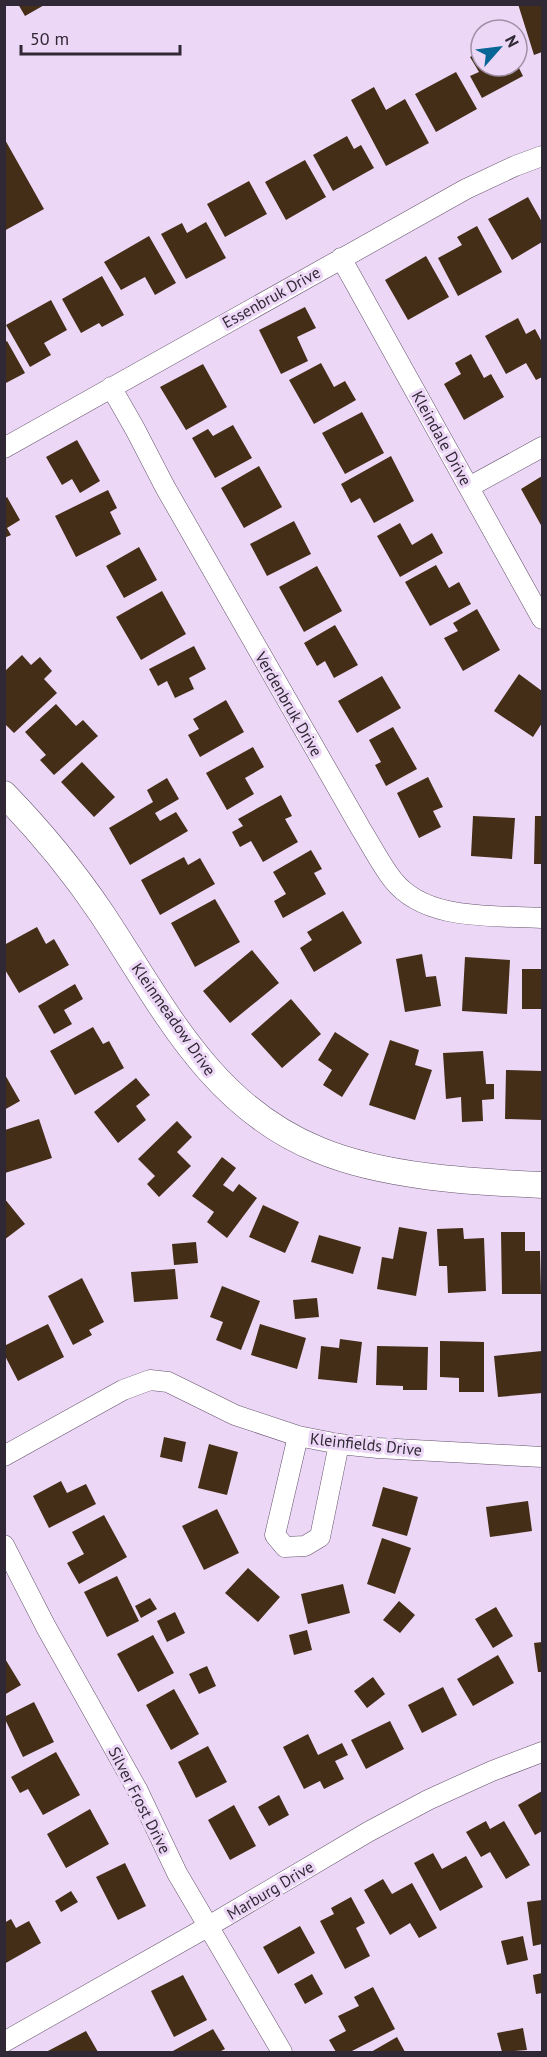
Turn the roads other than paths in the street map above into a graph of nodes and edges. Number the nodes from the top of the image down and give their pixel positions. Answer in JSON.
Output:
{"nodes":[{"id":1,"x":543,"y":156,"type":"edge"},
{"id":2,"x":341,"y":258,"type":"junction"},
{"id":3,"x":111,"y":387,"type":"junction"},
{"id":4,"x":543,"y":447,"type":"edge"},
{"id":5,"x":4,"y":448,"type":"edge"},
{"id":6,"x":469,"y":487,"type":"junction"},
{"id":7,"x":543,"y":619,"type":"edge"},
{"id":8,"x":4,"y":794,"type":"edge"},
{"id":9,"x":543,"y":918,"type":"edge"},
{"id":10,"x":543,"y":1185,"type":"edge"},
{"id":11,"x":298,"y":1436,"type":"junction"},
{"id":12,"x":339,"y":1444,"type":"junction"},
{"id":13,"x":4,"y":1456,"type":"edge"},
{"id":14,"x":543,"y":1457,"type":"edge"},
{"id":15,"x":4,"y":1545,"type":"edge"},
{"id":16,"x":543,"y":1752,"type":"edge"},
{"id":17,"x":209,"y":1926,"type":"junction"},
{"id":18,"x":4,"y":2042,"type":"edge"},
{"id":19,"x":282,"y":2052,"type":"edge"}],
"edges":[{"from":1,"to":2,"type":"street","name":"Essenbruk Drive"},
{"from":2,"to":3,"type":"street","name":"Essenbruk Drive"},
{"from":2,"to":6,"type":"street","name":"Kleindale Drive"},
{"from":3,"to":5,"type":"street","name":"Essenbruk Drive"},
{"from":3,"to":9,"type":"street","name":"Verdenbruk Drive"},
{"from":4,"to":6,"type":"street"},
{"from":6,"to":7,"type":"street","name":"Kleindale Drive"},
{"from":8,"to":10,"type":"street","name":"Kleinmeadow Drive"},
{"from":11,"to":12,"type":"street","name":"Kleinfields Drive"},
{"from":11,"to":12,"type":"street"},
{"from":11,"to":13,"type":"street","name":"Kleinfields Drive"},
{"from":12,"to":14,"type":"street","name":"Kleinfields Drive"},
{"from":15,"to":17,"type":"street","name":"Silver Frost Drive"},
{"from":16,"to":17,"type":"street","name":"Marburg Drive"},
{"from":17,"to":18,"type":"street","name":"Marburg Drive"},
{"from":17,"to":19,"type":"street","name":"Silver Frost Drive"}]}
